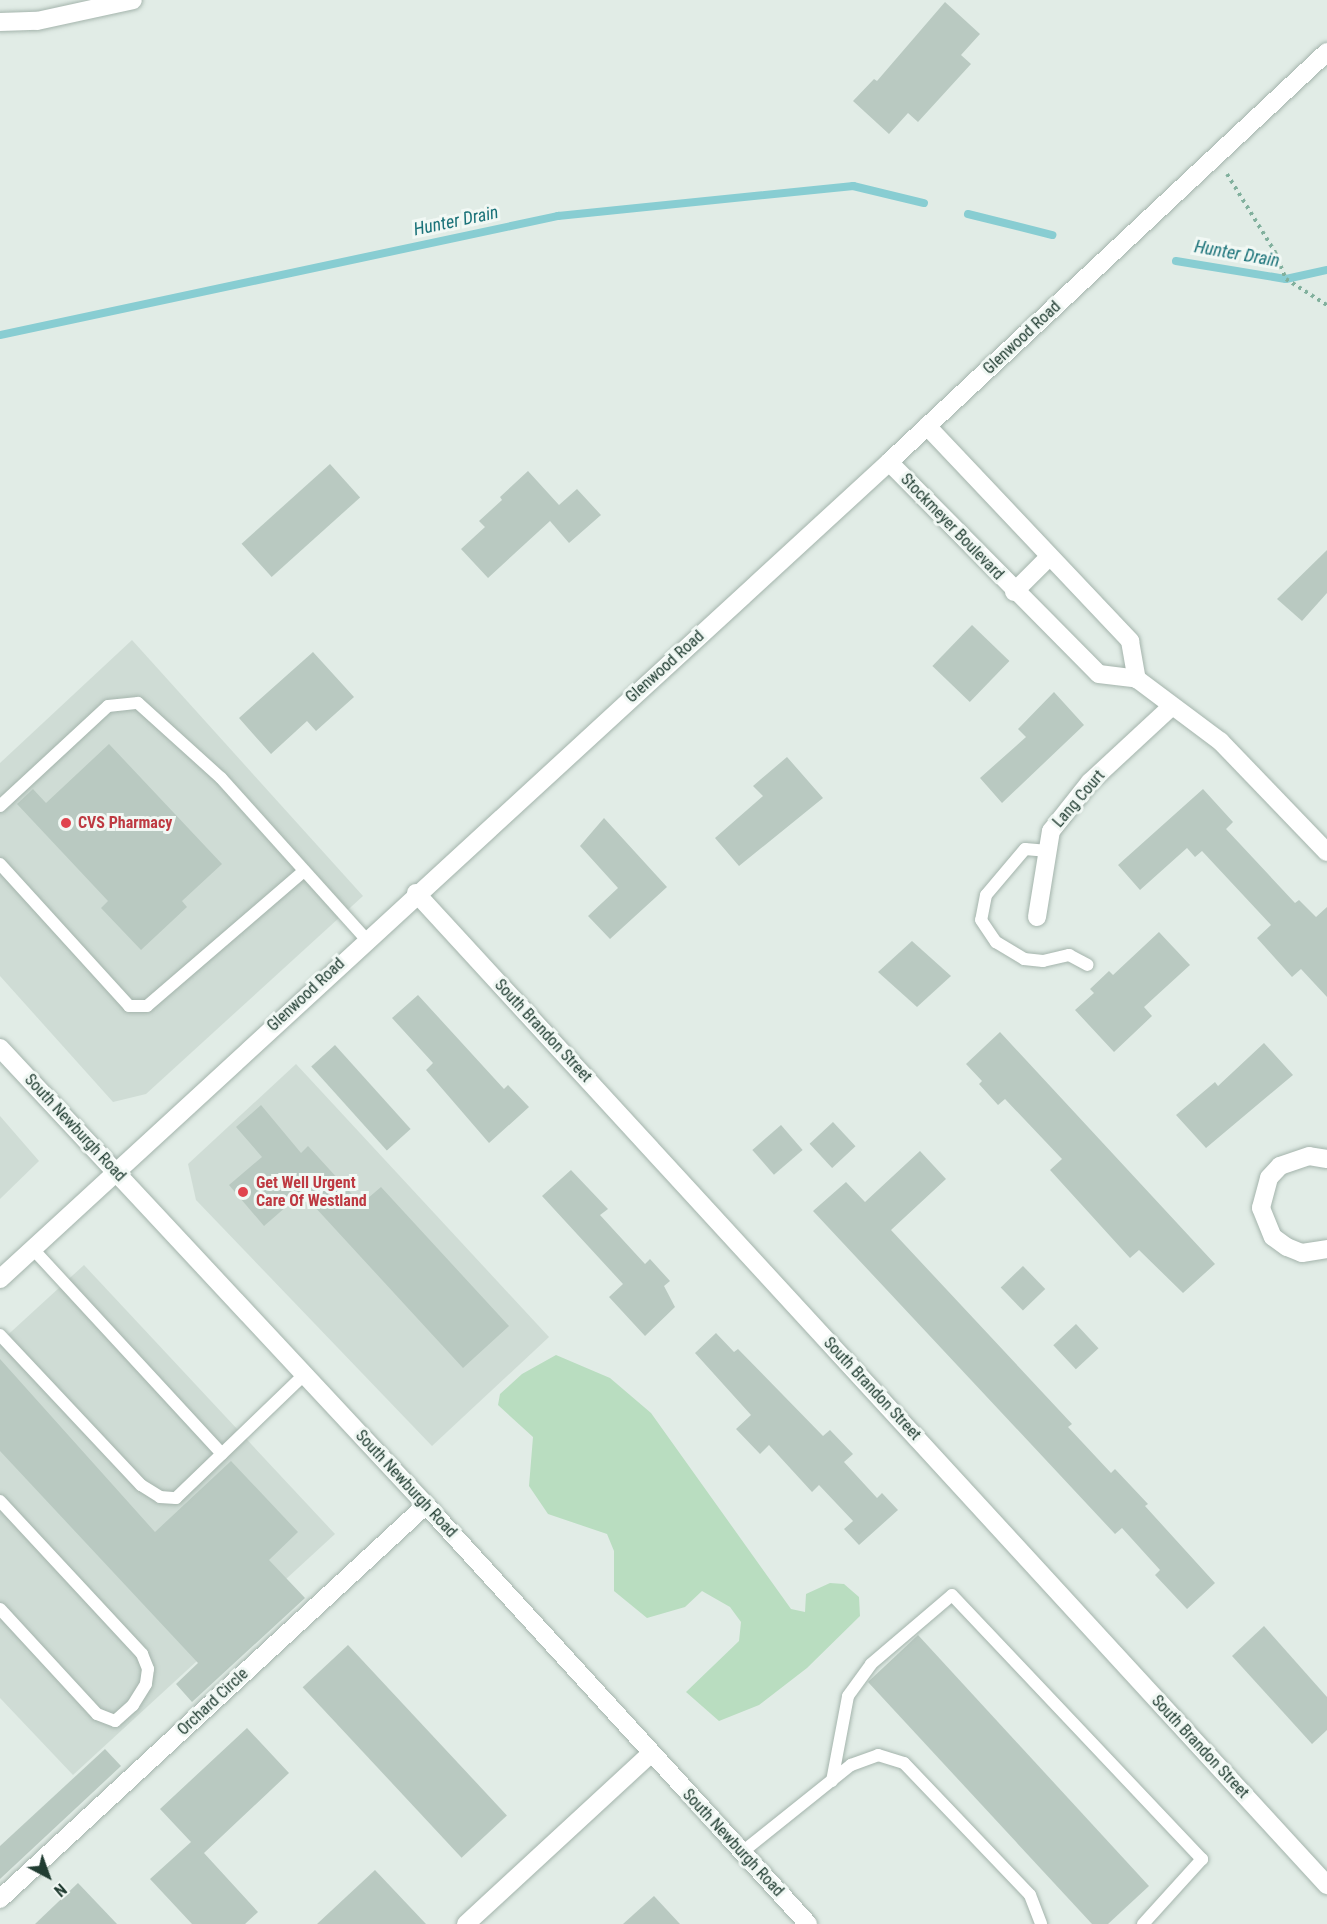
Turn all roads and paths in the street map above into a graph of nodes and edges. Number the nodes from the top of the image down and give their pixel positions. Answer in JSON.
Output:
{"nodes":[{"id":1,"x":133,"y":0,"type":"edge"},
{"id":2,"x":0,"y":22,"type":"edge"},
{"id":3,"x":1327,"y":52,"type":"edge"},
{"id":4,"x":1212,"y":158,"type":"junction"},
{"id":5,"x":1327,"y":305,"type":"edge"},
{"id":6,"x":927,"y":426,"type":"junction"},
{"id":7,"x":890,"y":462,"type":"junction"},
{"id":8,"x":1048,"y":557,"type":"junction"},
{"id":9,"x":1014,"y":592,"type":"junction"},
{"id":10,"x":1137,"y":680,"type":"junction"},
{"id":11,"x":1171,"y":707,"type":"junction"},
{"id":12,"x":0,"y":806,"type":"edge"},
{"id":13,"x":1048,"y":851,"type":"junction"},
{"id":14,"x":1327,"y":852,"type":"edge"},
{"id":15,"x":0,"y":864,"type":"edge"},
{"id":16,"x":304,"y":871,"type":"junction"},
{"id":17,"x":416,"y":893,"type":"junction"},
{"id":18,"x":1037,"y":917,"type":"dead end"},
{"id":19,"x":366,"y":939,"type":"junction"},
{"id":20,"x":1088,"y":965,"type":"dead end"},
{"id":21,"x":0,"y":1048,"type":"edge"},
{"id":22,"x":1327,"y":1159,"type":"edge"},
{"id":23,"x":116,"y":1170,"type":"junction"},
{"id":24,"x":32,"y":1248,"type":"junction"},
{"id":25,"x":1327,"y":1250,"type":"edge"},
{"id":26,"x":0,"y":1279,"type":"edge"},
{"id":27,"x":0,"y":1335,"type":"edge"},
{"id":28,"x":305,"y":1374,"type":"junction"},
{"id":29,"x":222,"y":1454,"type":"junction"},
{"id":30,"x":426,"y":1505,"type":"junction"},
{"id":31,"x":2,"y":1509,"type":"edge"},
{"id":32,"x":0,"y":1609,"type":"edge"},
{"id":33,"x":651,"y":1753,"type":"junction"},
{"id":34,"x":832,"y":1781,"type":"junction"},
{"id":35,"x":741,"y":1853,"type":"junction"},
{"id":36,"x":1327,"y":1885,"type":"edge"},
{"id":37,"x":0,"y":1899,"type":"edge"},
{"id":38,"x":803,"y":1922,"type":"edge"},
{"id":39,"x":466,"y":1924,"type":"edge"},
{"id":40,"x":1041,"y":1924,"type":"edge"},
{"id":41,"x":1143,"y":1924,"type":"edge"}],
"edges":[{"from":1,"to":2,"type":"street"},
{"from":3,"to":4,"type":"street","name":"Glenwood Road"},
{"from":4,"to":5,"type":"path"},
{"from":4,"to":6,"type":"street","name":"Glenwood Road"},
{"from":6,"to":7,"type":"street","name":"Glenwood Road"},
{"from":6,"to":8,"type":"street"},
{"from":7,"to":9,"type":"street","name":"Stockmeyer Boulevard"},
{"from":7,"to":17,"type":"street","name":"Glenwood Road"},
{"from":8,"to":9,"type":"street","name":"Stockmeyer Boulevard"},
{"from":8,"to":10,"type":"street"},
{"from":9,"to":10,"type":"street","name":"Stockmeyer Boulevard"},
{"from":10,"to":11,"type":"street","name":"Stockmeyer Boulevard"},
{"from":11,"to":13,"type":"street","name":"Lang Court"},
{"from":11,"to":14,"type":"street","name":"Stockmeyer Boulevard"},
{"from":12,"to":16,"type":"lane"},
{"from":13,"to":18,"type":"street","name":"Lang Court"},
{"from":13,"to":20,"type":"lane"},
{"from":15,"to":16,"type":"lane"},
{"from":16,"to":19,"type":"lane"},
{"from":17,"to":19,"type":"street","name":"Glenwood Road"},
{"from":17,"to":36,"type":"street","name":"South Brandon Street"},
{"from":19,"to":23,"type":"street","name":"Glenwood Road"},
{"from":21,"to":23,"type":"street","name":"South Newburgh Road"},
{"from":22,"to":25,"type":"street"},
{"from":23,"to":24,"type":"street","name":"Glenwood Road"},
{"from":23,"to":28,"type":"street","name":"South Newburgh Road"},
{"from":24,"to":26,"type":"street","name":"Glenwood Road"},
{"from":24,"to":29,"type":"lane"},
{"from":27,"to":29,"type":"lane"},
{"from":28,"to":29,"type":"lane"},
{"from":28,"to":30,"type":"street","name":"South Newburgh Road"},
{"from":30,"to":33,"type":"street","name":"South Newburgh Road"},
{"from":30,"to":37,"type":"street","name":"Orchard Circle"},
{"from":31,"to":32,"type":"lane"},
{"from":33,"to":35,"type":"street","name":"South Newburgh Road"},
{"from":33,"to":39,"type":"street"},
{"from":34,"to":35,"type":"lane"},
{"from":34,"to":40,"type":"lane"},
{"from":34,"to":41,"type":"lane"},
{"from":35,"to":38,"type":"street","name":"South Newburgh Road"}]}
